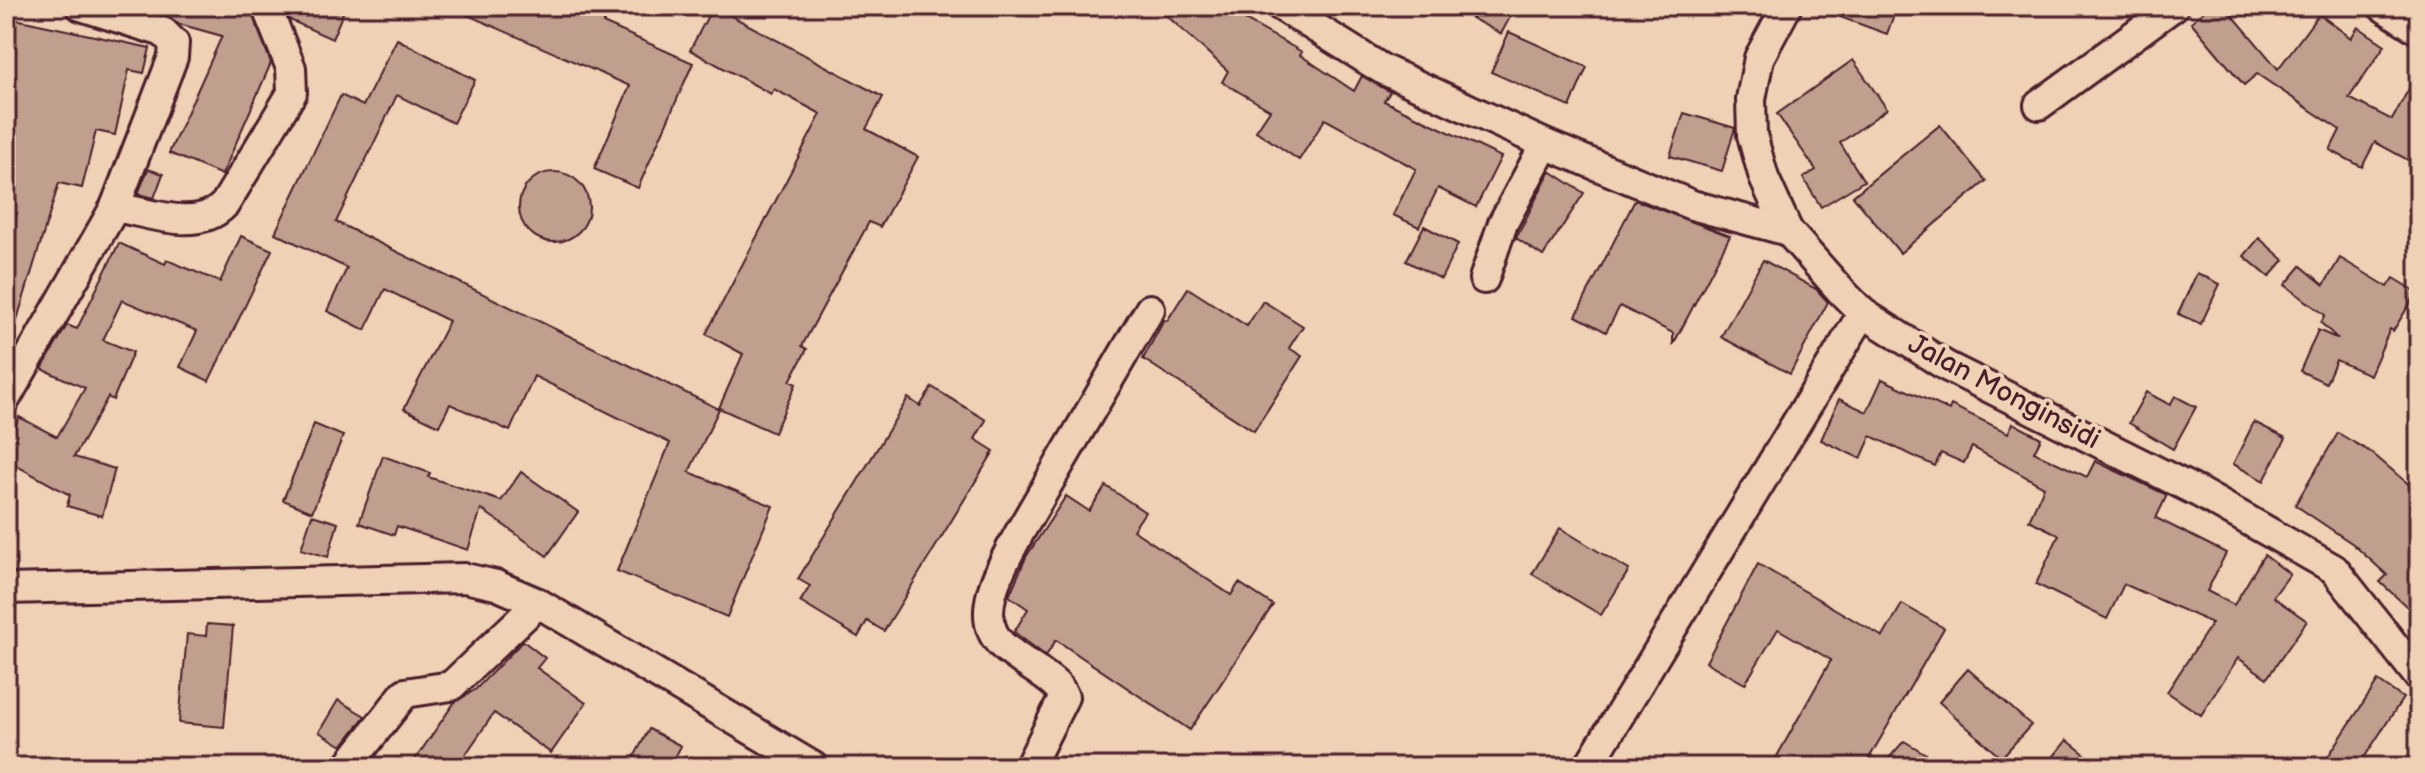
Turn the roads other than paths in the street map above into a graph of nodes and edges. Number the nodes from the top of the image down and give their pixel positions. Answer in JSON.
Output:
{"nodes":[{"id":1,"x":81,"y":6,"type":"edge"},
{"id":2,"x":266,"y":6,"type":"edge"},
{"id":3,"x":1281,"y":6,"type":"edge"},
{"id":4,"x":1787,"y":6,"type":"edge"},
{"id":5,"x":2174,"y":6,"type":"edge"},
{"id":6,"x":2382,"y":6,"type":"edge"},
{"id":7,"x":2419,"y":30,"type":"edge"},
{"id":8,"x":2039,"y":105,"type":"dead end"},
{"id":9,"x":1545,"y":144,"type":"junction"},
{"id":10,"x":115,"y":207,"type":"junction"},
{"id":11,"x":1788,"y":231,"type":"junction"},
{"id":12,"x":1484,"y":279,"type":"dead end"},
{"id":13,"x":1150,"y":309,"type":"dead end"},
{"id":14,"x":1863,"y":313,"type":"junction"},
{"id":15,"x":6,"y":398,"type":"edge"},
{"id":16,"x":6,"y":589,"type":"edge"},
{"id":17,"x":538,"y":603,"type":"junction"},
{"id":18,"x":2419,"y":677,"type":"edge"},
{"id":19,"x":347,"y":767,"type":"edge"},
{"id":20,"x":814,"y":767,"type":"edge"},
{"id":21,"x":1029,"y":767,"type":"edge"},
{"id":22,"x":1588,"y":767,"type":"edge"}],
"edges":[{"from":1,"to":10,"type":"street"},
{"from":2,"to":10,"type":"street"},
{"from":3,"to":9,"type":"street"},
{"from":4,"to":11,"type":"street","name":"Jalan Monginsidi"},
{"from":5,"to":8,"type":"street"},
{"from":6,"to":7,"type":"street"},
{"from":9,"to":11,"type":"street"},
{"from":9,"to":12,"type":"street"},
{"from":10,"to":15,"type":"street"},
{"from":11,"to":14,"type":"street","name":"Jalan Monginsidi"},
{"from":13,"to":21,"type":"street"},
{"from":14,"to":18,"type":"street","name":"Jalan Monginsidi"},
{"from":14,"to":22,"type":"street"},
{"from":16,"to":17,"type":"street"},
{"from":17,"to":19,"type":"street"},
{"from":17,"to":20,"type":"street"}]}
